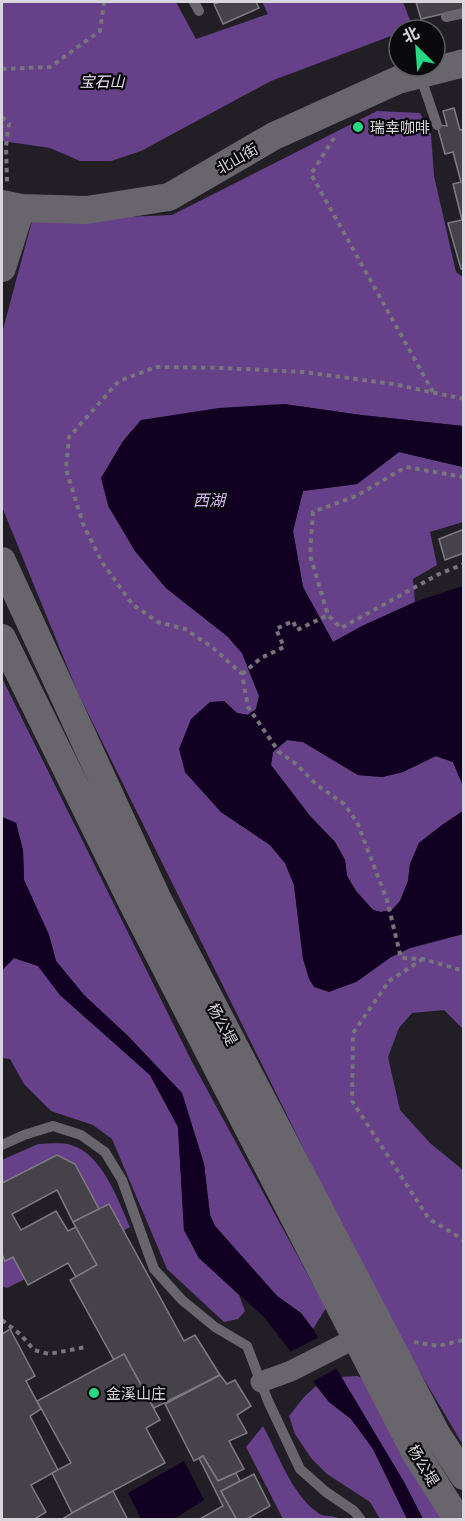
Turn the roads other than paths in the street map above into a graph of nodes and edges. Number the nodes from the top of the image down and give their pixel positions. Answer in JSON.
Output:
{"nodes":[{"id":1,"x":464,"y":13,"type":"edge"},
{"id":2,"x":446,"y":17,"type":"dead end"},
{"id":3,"x":464,"y":63,"type":"edge"},
{"id":4,"x":447,"y":68,"type":"edge"},
{"id":5,"x":407,"y":78,"type":"edge"},
{"id":6,"x":421,"y":78,"type":"edge"},
{"id":7,"x":437,"y":125,"type":"dead end"},
{"id":8,"x":11,"y":206,"type":"edge"},
{"id":9,"x":2,"y":267,"type":"edge"},
{"id":10,"x":2,"y":561,"type":"edge"},
{"id":11,"x":2,"y":638,"type":"edge"},
{"id":12,"x":2,"y":1145,"type":"edge"},
{"id":13,"x":356,"y":1338,"type":"junction"},
{"id":14,"x":261,"y":1382,"type":"junction"},
{"id":15,"x":464,"y":1476,"type":"edge"},
{"id":16,"x":361,"y":1520,"type":"edge"},
{"id":17,"x":458,"y":1520,"type":"edge"}],
"edges":[{"from":1,"to":2,"type":"lane"},
{"from":3,"to":4,"type":"main road","name":"北山街"},
{"from":5,"to":8,"type":"main road","name":"北山街"},
{"from":6,"to":7,"type":"lane"},
{"from":8,"to":9,"type":"main road"},
{"from":10,"to":15,"type":"main road","name":"杨公堤"},
{"from":11,"to":13,"type":"main road","name":"杨公堤"},
{"from":12,"to":14,"type":"lane"},
{"from":13,"to":14,"type":"street"},
{"from":13,"to":17,"type":"main road","name":"杨公堤"},
{"from":14,"to":16,"type":"lane"}]}
